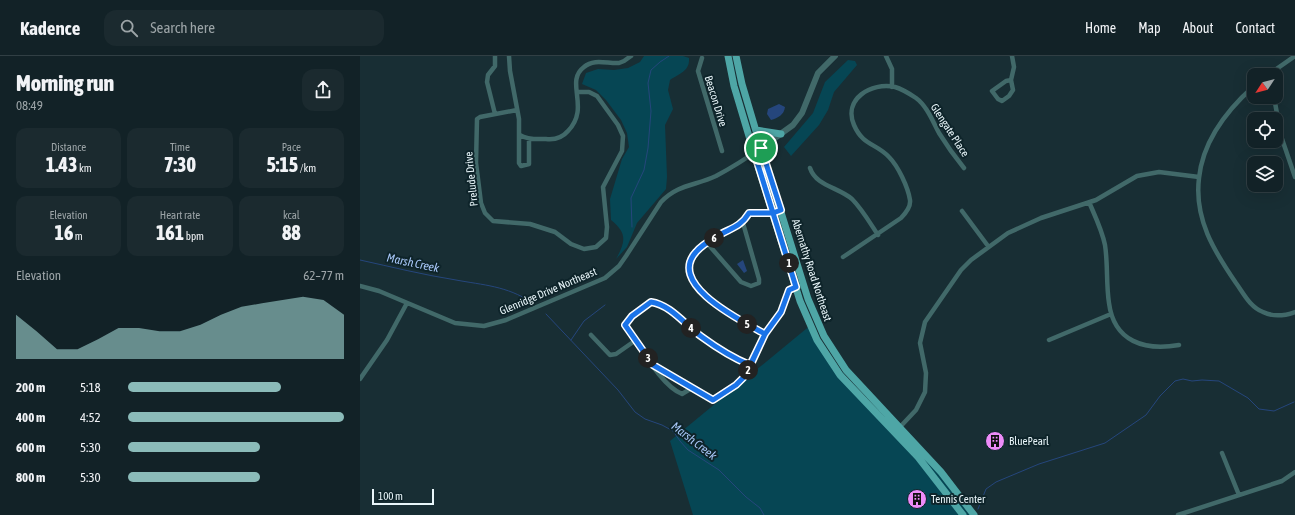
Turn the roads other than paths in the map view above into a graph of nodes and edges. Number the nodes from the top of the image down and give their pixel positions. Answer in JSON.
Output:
{"nodes":[{"id":1,"x":495,"y":56,"type":"edge"},
{"id":2,"x":509,"y":56,"type":"edge"},
{"id":3,"x":631,"y":56,"type":"edge"},
{"id":4,"x":728,"y":56,"type":"edge"},
{"id":5,"x":736,"y":56,"type":"edge"},
{"id":6,"x":835,"y":56,"type":"edge"},
{"id":7,"x":1012,"y":56,"type":"edge"},
{"id":8,"x":1295,"y":56,"type":"edge"},
{"id":9,"x":701,"y":57,"type":"edge"},
{"id":10,"x":886,"y":57,"type":"edge"},
{"id":11,"x":1279,"y":68,"type":"edge"},
{"id":12,"x":1011,"y":80,"type":"junction"},
{"id":13,"x":892,"y":87,"type":"junction"},
{"id":14,"x":577,"y":92,"type":"junction"},
{"id":15,"x":1247,"y":93,"type":"edge"},
{"id":16,"x":1275,"y":104,"type":"edge"},
{"id":17,"x":517,"y":110,"type":"junction"},
{"id":18,"x":495,"y":114,"type":"junction"},
{"id":19,"x":756,"y":130,"type":"junction"},
{"id":20,"x":781,"y":134,"type":"junction"},
{"id":21,"x":520,"y":135,"type":"junction"},
{"id":22,"x":529,"y":139,"type":"junction"},
{"id":23,"x":761,"y":148,"type":"junction"},
{"id":24,"x":722,"y":151,"type":"dead end"},
{"id":25,"x":754,"y":152,"type":"junction"},
{"id":26,"x":810,"y":168,"type":"dead end"},
{"id":27,"x":964,"y":168,"type":"dead end"},
{"id":28,"x":1199,"y":177,"type":"junction"},
{"id":29,"x":1295,"y":177,"type":"edge"},
{"id":30,"x":1089,"y":202,"type":"junction"},
{"id":31,"x":781,"y":210,"type":"junction"},
{"id":32,"x":962,"y":211,"type":"dead end"},
{"id":33,"x":773,"y":213,"type":"junction"},
{"id":34,"x":743,"y":223,"type":"junction"},
{"id":35,"x":878,"y":235,"type":"junction"},
{"id":36,"x":707,"y":243,"type":"junction"},
{"id":37,"x":988,"y":246,"type":"junction"},
{"id":38,"x":843,"y":257,"type":"dead end"},
{"id":39,"x":804,"y":285,"type":"junction"},
{"id":40,"x":360,"y":286,"type":"edge"},
{"id":41,"x":796,"y":287,"type":"junction"},
{"id":42,"x":407,"y":303,"type":"junction"},
{"id":43,"x":1295,"y":312,"type":"edge"},
{"id":44,"x":1111,"y":314,"type":"junction"},
{"id":45,"x":765,"y":334,"type":"junction"},
{"id":46,"x":591,"y":335,"type":"dead end"},
{"id":47,"x":636,"y":340,"type":"junction"},
{"id":48,"x":1049,"y":340,"type":"dead end"},
{"id":49,"x":1179,"y":345,"type":"dead end"},
{"id":50,"x":653,"y":365,"type":"junction"},
{"id":51,"x":750,"y":365,"type":"junction"},
{"id":52,"x":360,"y":379,"type":"edge"},
{"id":53,"x":692,"y":388,"type":"junction"},
{"id":54,"x":900,"y":427,"type":"junction"},
{"id":55,"x":1222,"y":453,"type":"dead end"},
{"id":56,"x":1295,"y":472,"type":"edge"},
{"id":57,"x":1239,"y":495,"type":"junction"},
{"id":58,"x":963,"y":515,"type":"edge"},
{"id":59,"x":974,"y":515,"type":"edge"},
{"id":60,"x":1178,"y":515,"type":"edge"}],
"edges":[{"from":1,"to":18,"type":"street"},
{"from":2,"to":17,"type":"street"},
{"from":3,"to":14,"type":"street"},
{"from":4,"to":25,"type":"main road","name":"Abernathy Road Northeast"},
{"from":5,"to":19,"type":"main road","name":"Abernathy Road Northeast"},
{"from":6,"to":20,"type":"street","name":"Glenridge Drive Northeast"},
{"from":7,"to":12,"type":"street"},
{"from":8,"to":11,"type":"street"},
{"from":9,"to":24,"type":"street","name":"Beacon Drive"},
{"from":10,"to":13,"type":"street"},
{"from":12,"to":12,"type":"street"},
{"from":13,"to":27,"type":"street","name":"Glengate Place"},
{"from":13,"to":35,"type":"street"},
{"from":14,"to":18,"type":"street","name":"Prelude Drive"},
{"from":14,"to":22,"type":"street"},
{"from":15,"to":28,"type":"street"},
{"from":16,"to":29,"type":"street"},
{"from":17,"to":18,"type":"street"},
{"from":17,"to":21,"type":"street"},
{"from":19,"to":20,"type":"main road"},
{"from":19,"to":23,"type":"main road","name":"Abernathy Road Northeast"},
{"from":20,"to":23,"type":"street","name":"Glenridge Drive Northeast"},
{"from":21,"to":22,"type":"street"},
{"from":21,"to":22,"type":"street"},
{"from":23,"to":25,"type":"street","name":"Glenridge Drive Northeast"},
{"from":23,"to":31,"type":"main road","name":"Abernathy Road Northeast"},
{"from":25,"to":33,"type":"main road","name":"Abernathy Road Northeast"},
{"from":25,"to":42,"type":"street","name":"Glenridge Drive Northeast"},
{"from":26,"to":35,"type":"street"},
{"from":28,"to":30,"type":"street"},
{"from":28,"to":43,"type":"street"},
{"from":30,"to":37,"type":"street"},
{"from":30,"to":44,"type":"street"},
{"from":31,"to":33,"type":"street"},
{"from":31,"to":39,"type":"main road","name":"Abernathy Road Northeast"},
{"from":32,"to":37,"type":"street"},
{"from":33,"to":34,"type":"street"},
{"from":33,"to":41,"type":"main road","name":"Abernathy Road Northeast"},
{"from":34,"to":36,"type":"street"},
{"from":34,"to":36,"type":"street"},
{"from":35,"to":38,"type":"street"},
{"from":36,"to":45,"type":"street"},
{"from":37,"to":54,"type":"street"},
{"from":39,"to":41,"type":"street"},
{"from":39,"to":54,"type":"main road","name":"Abernathy Road Northeast"},
{"from":40,"to":42,"type":"street","name":"Glenridge Drive Northeast"},
{"from":41,"to":45,"type":"street"},
{"from":41,"to":58,"type":"main road","name":"Abernathy Road Northeast"},
{"from":42,"to":52,"type":"street"},
{"from":44,"to":48,"type":"street"},
{"from":44,"to":49,"type":"street"},
{"from":45,"to":51,"type":"street"},
{"from":46,"to":47,"type":"street"},
{"from":47,"to":50,"type":"street"},
{"from":47,"to":51,"type":"street"},
{"from":50,"to":53,"type":"street"},
{"from":50,"to":53,"type":"street"},
{"from":51,"to":53,"type":"street"},
{"from":54,"to":59,"type":"main road","name":"Abernathy Road Northeast"},
{"from":55,"to":57,"type":"street"},
{"from":56,"to":57,"type":"street"},
{"from":57,"to":60,"type":"street"}]}
